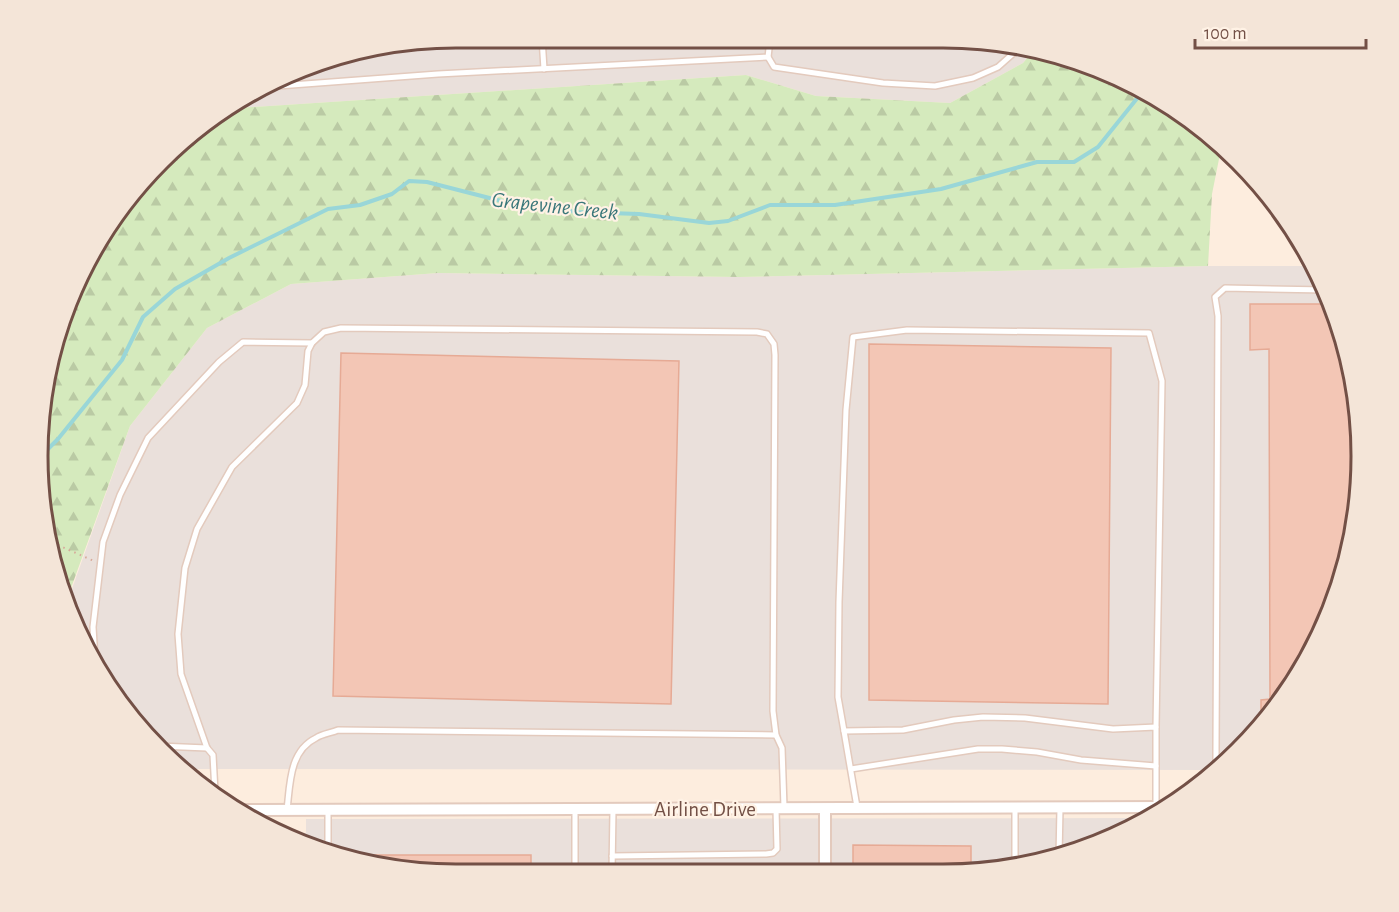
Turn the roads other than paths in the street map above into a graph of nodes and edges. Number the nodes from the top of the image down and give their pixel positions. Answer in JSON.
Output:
{"nodes":[{"id":1,"x":543,"y":48,"type":"edge"},
{"id":2,"x":769,"y":48,"type":"edge"},
{"id":3,"x":1012,"y":54,"type":"edge"},
{"id":4,"x":768,"y":57,"type":"junction"},
{"id":5,"x":544,"y":69,"type":"junction"},
{"id":6,"x":286,"y":85,"type":"edge"},
{"id":7,"x":1315,"y":290,"type":"edge"},
{"id":8,"x":312,"y":343,"type":"junction"},
{"id":9,"x":94,"y":643,"type":"edge"},
{"id":10,"x":1156,"y":727,"type":"junction"},
{"id":11,"x":844,"y":731,"type":"junction"},
{"id":12,"x":776,"y":735,"type":"junction"},
{"id":13,"x":170,"y":746,"type":"edge"},
{"id":14,"x":207,"y":748,"type":"junction"},
{"id":15,"x":1218,"y":757,"type":"edge"},
{"id":16,"x":1156,"y":766,"type":"junction"},
{"id":17,"x":851,"y":769,"type":"junction"},
{"id":18,"x":215,"y":785,"type":"edge"},
{"id":19,"x":1161,"y":800,"type":"edge"},
{"id":20,"x":1150,"y":807,"type":"edge"},
{"id":21,"x":1015,"y":808,"type":"junction"},
{"id":22,"x":1060,"y":808,"type":"junction"},
{"id":23,"x":780,"y":809,"type":"junction"},
{"id":24,"x":825,"y":809,"type":"junction"},
{"id":25,"x":857,"y":809,"type":"junction"},
{"id":26,"x":287,"y":810,"type":"junction"},
{"id":27,"x":328,"y":810,"type":"junction"},
{"id":28,"x":575,"y":810,"type":"junction"},
{"id":29,"x":613,"y":810,"type":"junction"},
{"id":30,"x":260,"y":814,"type":"edge"},
{"id":31,"x":328,"y":843,"type":"edge"},
{"id":32,"x":1059,"y":847,"type":"edge"},
{"id":33,"x":612,"y":856,"type":"junction"},
{"id":34,"x":1015,"y":857,"type":"edge"},
{"id":35,"x":575,"y":864,"type":"edge"},
{"id":36,"x":612,"y":864,"type":"edge"},
{"id":37,"x":825,"y":864,"type":"edge"}],
"edges":[{"from":1,"to":5,"type":"lane"},
{"from":2,"to":4,"type":"lane"},
{"from":3,"to":4,"type":"lane"},
{"from":4,"to":5,"type":"lane"},
{"from":5,"to":6,"type":"lane"},
{"from":7,"to":15,"type":"lane"},
{"from":8,"to":9,"type":"lane"},
{"from":8,"to":12,"type":"lane"},
{"from":8,"to":14,"type":"lane"},
{"from":10,"to":11,"type":"lane"},
{"from":10,"to":11,"type":"lane"},
{"from":10,"to":16,"type":"lane"},
{"from":11,"to":17,"type":"lane"},
{"from":12,"to":23,"type":"lane"},
{"from":12,"to":26,"type":"lane"},
{"from":13,"to":14,"type":"lane"},
{"from":14,"to":18,"type":"lane"},
{"from":16,"to":17,"type":"lane"},
{"from":16,"to":19,"type":"lane"},
{"from":17,"to":25,"type":"lane"},
{"from":20,"to":22,"type":"street","name":"Airline Drive"},
{"from":21,"to":22,"type":"street","name":"Airline Drive"},
{"from":21,"to":25,"type":"street","name":"Airline Drive"},
{"from":21,"to":34,"type":"lane"},
{"from":22,"to":32,"type":"lane"},
{"from":23,"to":24,"type":"street","name":"Airline Drive"},
{"from":23,"to":29,"type":"street","name":"Airline Drive"},
{"from":23,"to":33,"type":"lane"},
{"from":24,"to":25,"type":"street","name":"Airline Drive"},
{"from":24,"to":37,"type":"street"},
{"from":26,"to":27,"type":"street","name":"Airline Drive"},
{"from":26,"to":30,"type":"street","name":"Airline Drive"},
{"from":27,"to":28,"type":"street","name":"Airline Drive"},
{"from":27,"to":31,"type":"lane"},
{"from":28,"to":29,"type":"street","name":"Airline Drive"},
{"from":28,"to":35,"type":"lane"},
{"from":29,"to":33,"type":"lane"},
{"from":33,"to":36,"type":"lane"}]}
